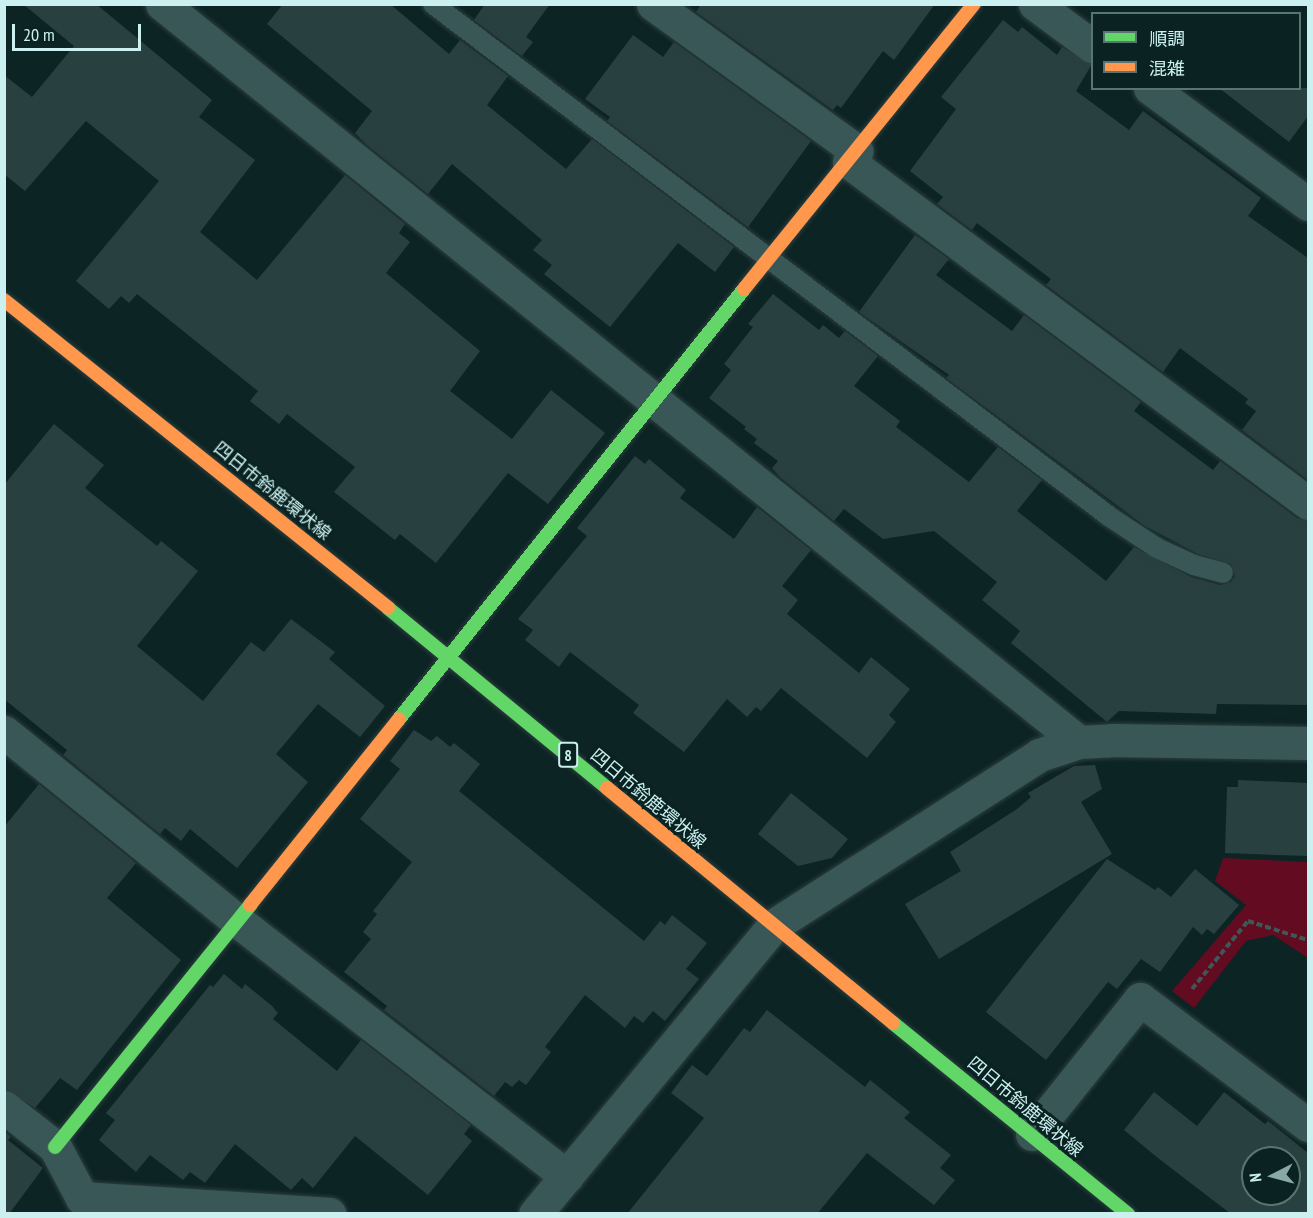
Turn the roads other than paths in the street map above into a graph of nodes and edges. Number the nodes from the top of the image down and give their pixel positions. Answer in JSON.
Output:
{"nodes":[{"id":1,"x":162,"y":4,"type":"edge"},
{"id":2,"x":433,"y":4,"type":"edge"},
{"id":3,"x":653,"y":4,"type":"edge"},
{"id":4,"x":974,"y":4,"type":"edge"},
{"id":5,"x":1035,"y":4,"type":"edge"},
{"id":6,"x":1091,"y":45,"type":"edge"},
{"id":7,"x":1153,"y":90,"type":"edge"},
{"id":8,"x":853,"y":156,"type":"junction"},
{"id":9,"x":1308,"y":204,"type":"edge"},
{"id":10,"x":770,"y":259,"type":"junction"},
{"id":11,"x":4,"y":300,"type":"edge"},
{"id":12,"x":654,"y":403,"type":"junction"},
{"id":13,"x":1308,"y":503,"type":"edge"},
{"id":14,"x":1223,"y":573,"type":"dead end"},
{"id":15,"x":450,"y":657,"type":"junction"},
{"id":16,"x":4,"y":732,"type":"edge"},
{"id":17,"x":1080,"y":742,"type":"junction"},
{"id":18,"x":1308,"y":743,"type":"edge"},
{"id":19,"x":239,"y":922,"type":"junction"},
{"id":20,"x":773,"y":926,"type":"junction"},
{"id":21,"x":4,"y":1107,"type":"edge"},
{"id":22,"x":1308,"y":1125,"type":"edge"},
{"id":23,"x":1032,"y":1134,"type":"junction"},
{"id":24,"x":55,"y":1147,"type":"junction"},
{"id":25,"x":567,"y":1176,"type":"junction"},
{"id":26,"x":75,"y":1205,"type":"edge"},
{"id":27,"x":329,"y":1214,"type":"edge"},
{"id":28,"x":535,"y":1214,"type":"edge"},
{"id":29,"x":1128,"y":1214,"type":"edge"}],
"edges":[{"from":1,"to":12,"type":"street"},
{"from":2,"to":10,"type":"lane"},
{"from":3,"to":8,"type":"street"},
{"from":4,"to":8,"type":"street"},
{"from":5,"to":6,"type":"street"},
{"from":7,"to":9,"type":"street"},
{"from":8,"to":10,"type":"street"},
{"from":8,"to":13,"type":"street"},
{"from":10,"to":12,"type":"street"},
{"from":10,"to":14,"type":"lane"},
{"from":11,"to":15,"type":"street","name":"四日市鈴鹿環状線","number":"8"},
{"from":12,"to":15,"type":"street"},
{"from":12,"to":17,"type":"street"},
{"from":15,"to":19,"type":"street"},
{"from":15,"to":20,"type":"street","name":"四日市鈴鹿環状線","number":"8"},
{"from":16,"to":19,"type":"street"},
{"from":17,"to":18,"type":"street"},
{"from":17,"to":20,"type":"street"},
{"from":19,"to":24,"type":"street"},
{"from":19,"to":25,"type":"street"},
{"from":20,"to":23,"type":"street","name":"四日市鈴鹿環状線","number":"8"},
{"from":20,"to":25,"type":"street"},
{"from":21,"to":24,"type":"street"},
{"from":22,"to":23,"type":"street"},
{"from":23,"to":29,"type":"street","name":"四日市鈴鹿環状線","number":"8"},
{"from":24,"to":26,"type":"street"},
{"from":25,"to":28,"type":"street"},
{"from":26,"to":27,"type":"street"}]}
